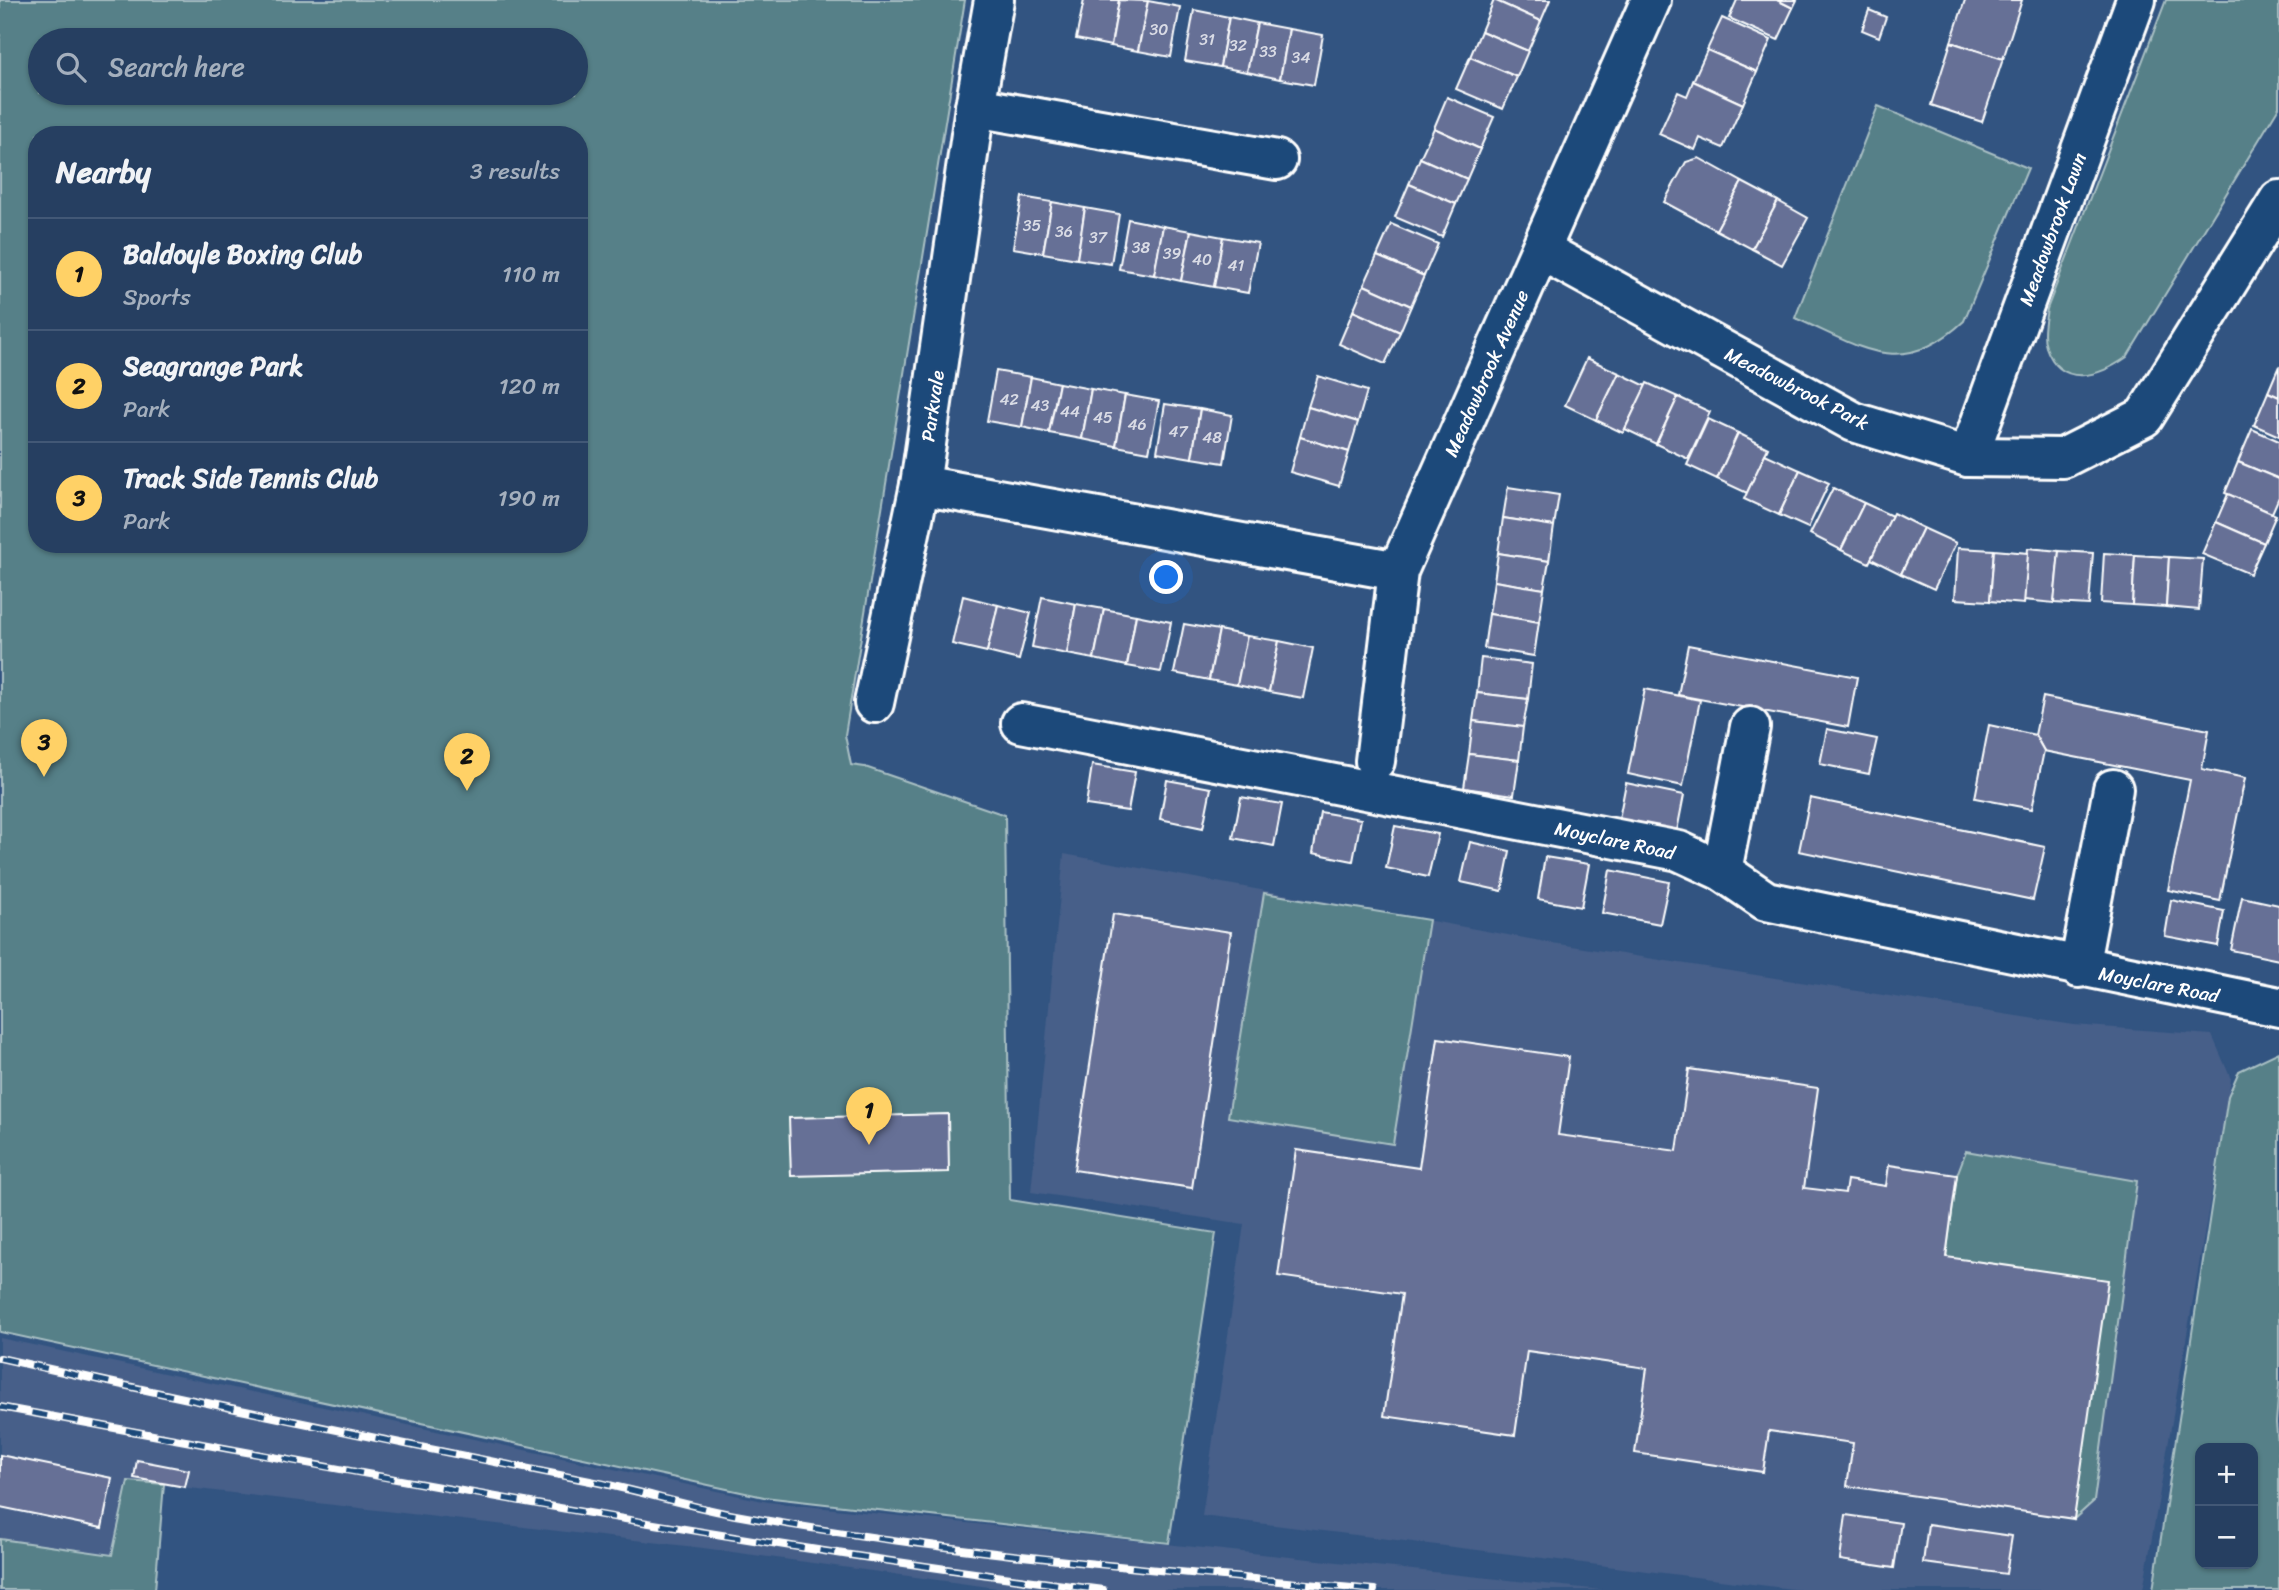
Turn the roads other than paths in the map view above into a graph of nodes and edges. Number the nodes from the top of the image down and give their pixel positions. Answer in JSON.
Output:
{"nodes":[{"id":1,"x":994,"y":0,"type":"edge"},
{"id":2,"x":1651,"y":0,"type":"edge"},
{"id":3,"x":2136,"y":0,"type":"edge"},
{"id":4,"x":975,"y":107,"type":"junction"},
{"id":5,"x":1278,"y":160,"type":"dead end"},
{"id":6,"x":2279,"y":200,"type":"edge"},
{"id":7,"x":1541,"y":250,"type":"junction"},
{"id":8,"x":1968,"y":457,"type":"junction"},
{"id":9,"x":920,"y":485,"type":"junction"},
{"id":10,"x":1398,"y":571,"type":"junction"},
{"id":11,"x":874,"y":703,"type":"dead end"},
{"id":12,"x":1021,"y":723,"type":"dead end"},
{"id":13,"x":1750,"y":727,"type":"dead end"},
{"id":14,"x":1375,"y":761,"type":"dead end"},
{"id":15,"x":2113,"y":789,"type":"dead end"},
{"id":16,"x":1721,"y":871,"type":"junction"},
{"id":17,"x":2079,"y":968,"type":"junction"},
{"id":18,"x":2279,"y":1007,"type":"edge"}],
"edges":[{"from":1,"to":4,"type":"street","name":"Parkvale"},
{"from":2,"to":7,"type":"street","name":"Meadowbrook Avenue"},
{"from":3,"to":8,"type":"street","name":"Meadowbrook Lawn"},
{"from":4,"to":5,"type":"street"},
{"from":4,"to":9,"type":"street","name":"Parkvale"},
{"from":6,"to":8,"type":"street","name":"Meadowbrook Park"},
{"from":7,"to":8,"type":"street","name":"Meadowbrook Park"},
{"from":7,"to":10,"type":"street","name":"Meadowbrook Avenue"},
{"from":9,"to":10,"type":"street"},
{"from":9,"to":11,"type":"street","name":"Parkvale"},
{"from":10,"to":14,"type":"street","name":"Meadowbrook Avenue"},
{"from":12,"to":16,"type":"street","name":"Moyclare Road"},
{"from":13,"to":16,"type":"street"},
{"from":15,"to":17,"type":"street"},
{"from":16,"to":17,"type":"street","name":"Moyclare Road"},
{"from":17,"to":18,"type":"street","name":"Moyclare Road"}]}
